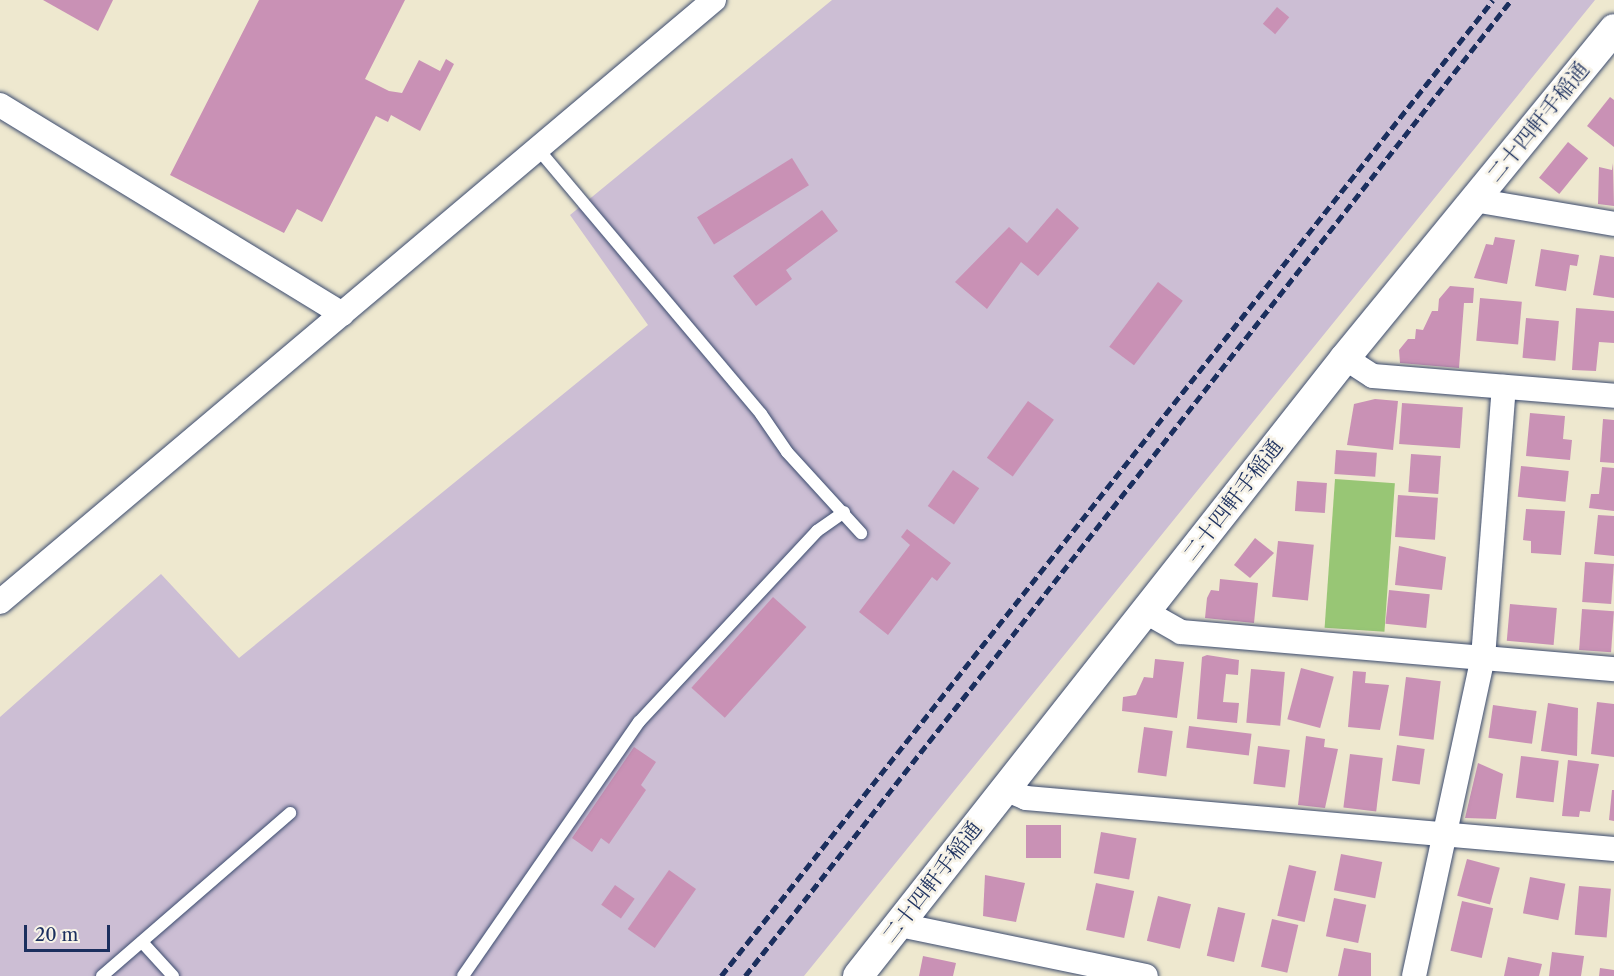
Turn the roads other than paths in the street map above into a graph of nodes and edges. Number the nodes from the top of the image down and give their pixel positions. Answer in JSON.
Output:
{"nodes":[{"id":1,"x":714,"y":0,"type":"edge"},
{"id":2,"x":1614,"y":29,"type":"edge"},
{"id":3,"x":0,"y":105,"type":"edge"},
{"id":4,"x":538,"y":149,"type":"junction"},
{"id":5,"x":1474,"y":200,"type":"junction"},
{"id":6,"x":1614,"y":224,"type":"edge"},
{"id":7,"x":342,"y":314,"type":"junction"},
{"id":8,"x":1345,"y":358,"type":"junction"},
{"id":9,"x":1504,"y":387,"type":"junction"},
{"id":10,"x":1614,"y":396,"type":"edge"},
{"id":11,"x":844,"y":512,"type":"junction"},
{"id":12,"x":861,"y":533,"type":"dead end"},
{"id":13,"x":0,"y":602,"type":"edge"},
{"id":14,"x":1146,"y":612,"type":"junction"},
{"id":15,"x":1482,"y":658,"type":"junction"},
{"id":16,"x":1614,"y":669,"type":"edge"},
{"id":17,"x":1005,"y":789,"type":"junction"},
{"id":18,"x":290,"y":813,"type":"dead end"},
{"id":19,"x":1443,"y":834,"type":"junction"},
{"id":20,"x":1614,"y":849,"type":"edge"},
{"id":21,"x":900,"y":924,"type":"junction"},
{"id":22,"x":142,"y":942,"type":"junction"},
{"id":23,"x":102,"y":976,"type":"edge"},
{"id":24,"x":173,"y":976,"type":"edge"},
{"id":25,"x":463,"y":976,"type":"edge"},
{"id":26,"x":858,"y":976,"type":"edge"},
{"id":27,"x":1146,"y":976,"type":"edge"},
{"id":28,"x":1414,"y":976,"type":"edge"}],
"edges":[{"from":1,"to":4,"type":"street"},
{"from":2,"to":5,"type":"street","name":"二十四軒手稲通"},
{"from":3,"to":7,"type":"street"},
{"from":4,"to":7,"type":"street"},
{"from":4,"to":11,"type":"lane"},
{"from":5,"to":6,"type":"street"},
{"from":5,"to":8,"type":"street","name":"二十四軒手稲通"},
{"from":7,"to":13,"type":"street"},
{"from":8,"to":9,"type":"street"},
{"from":8,"to":14,"type":"street","name":"二十四軒手稲通"},
{"from":9,"to":10,"type":"street"},
{"from":9,"to":15,"type":"street"},
{"from":11,"to":12,"type":"lane"},
{"from":11,"to":25,"type":"lane"},
{"from":14,"to":15,"type":"street"},
{"from":14,"to":17,"type":"street","name":"二十四軒手稲通"},
{"from":15,"to":16,"type":"street"},
{"from":15,"to":19,"type":"street"},
{"from":17,"to":19,"type":"street"},
{"from":17,"to":21,"type":"street","name":"二十四軒手稲通"},
{"from":18,"to":22,"type":"lane"},
{"from":19,"to":20,"type":"street"},
{"from":19,"to":28,"type":"street"},
{"from":21,"to":26,"type":"street","name":"二十四軒手稲通"},
{"from":21,"to":27,"type":"street"},
{"from":22,"to":23,"type":"lane"},
{"from":22,"to":24,"type":"lane"}]}
